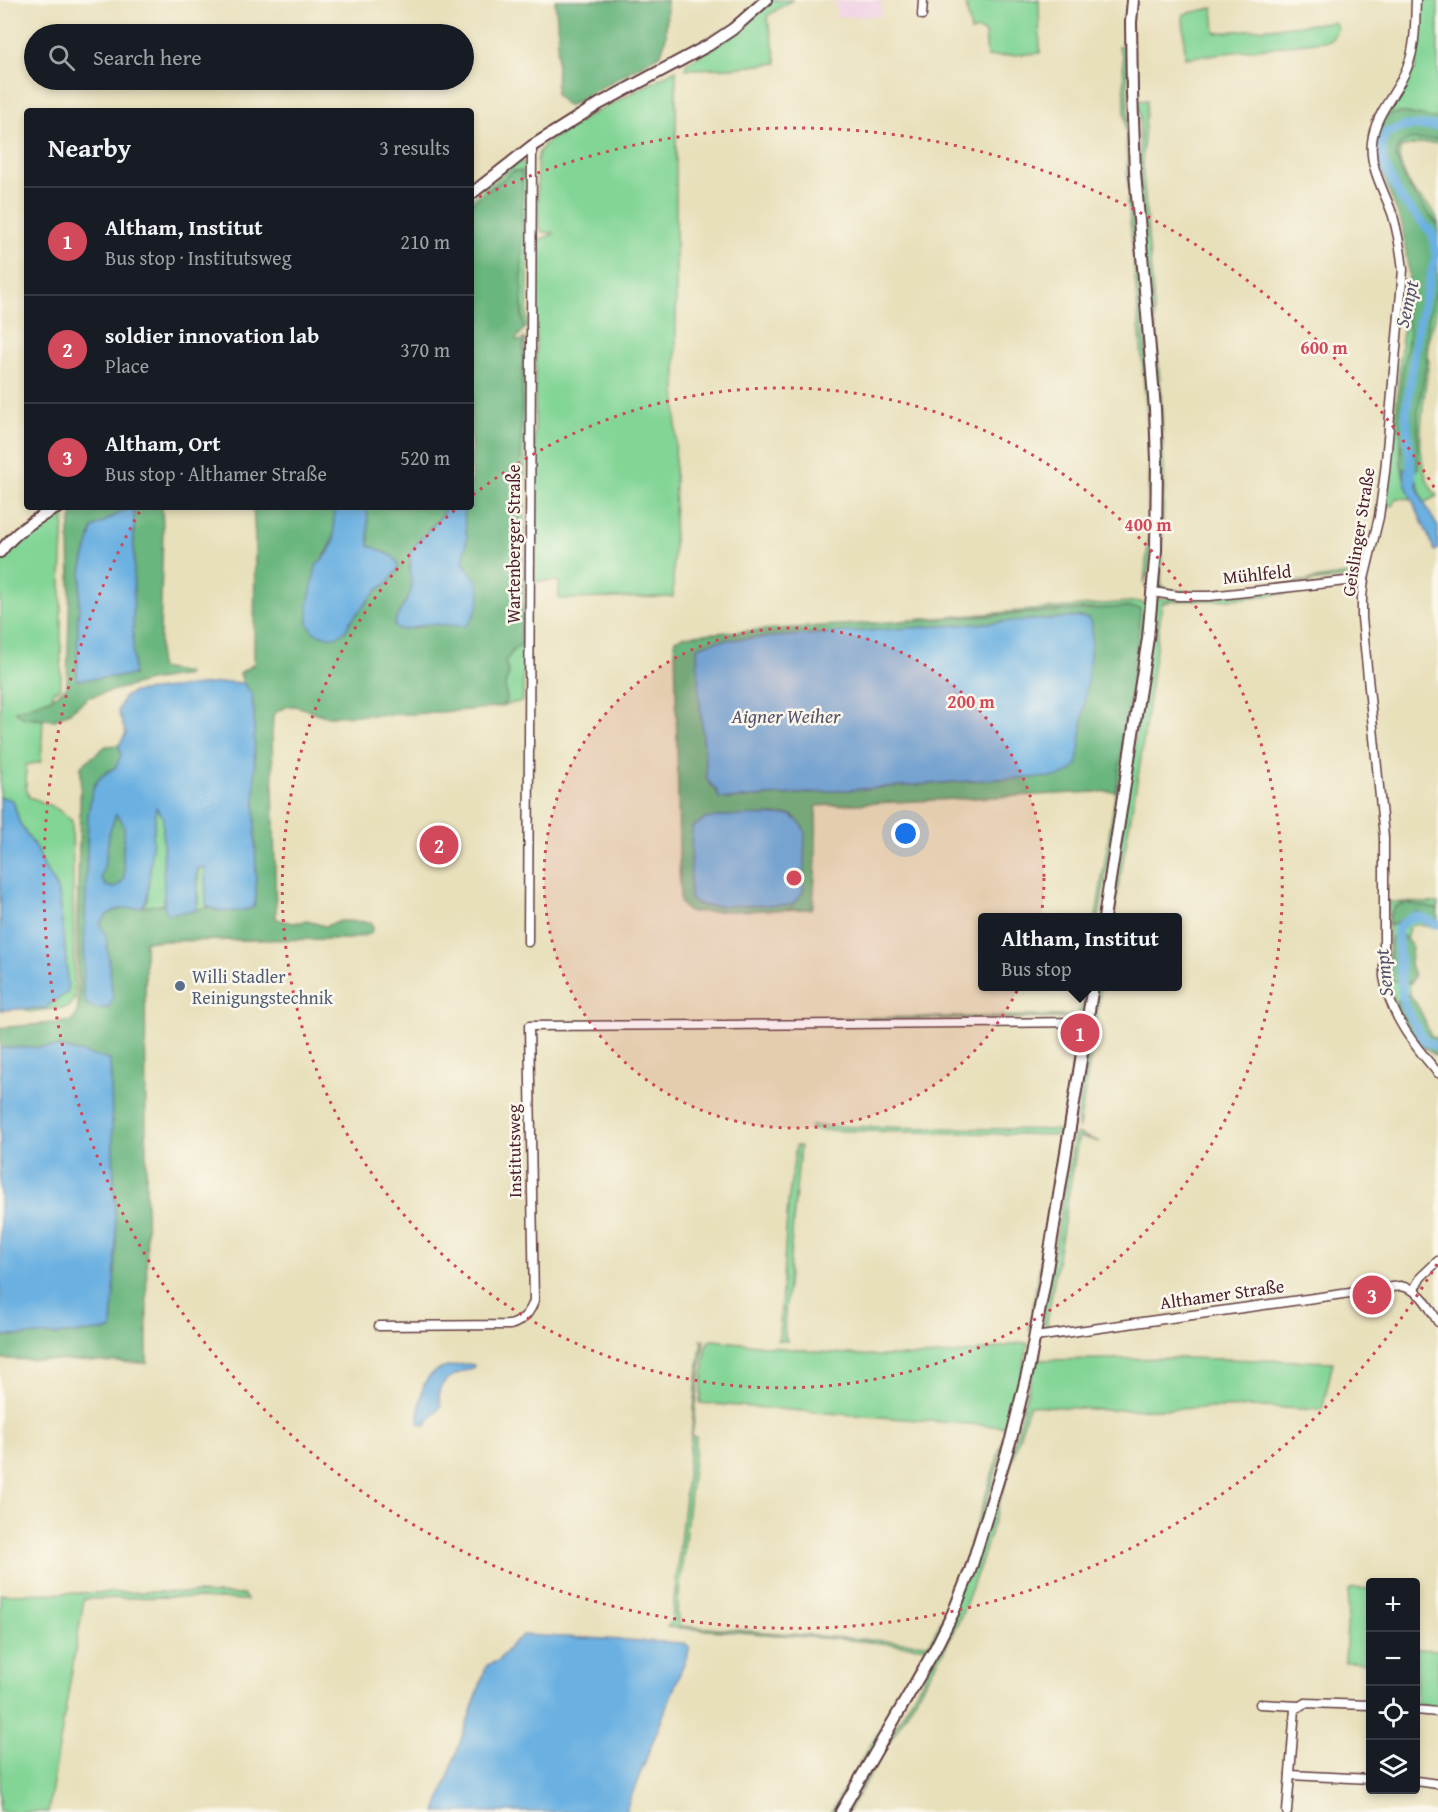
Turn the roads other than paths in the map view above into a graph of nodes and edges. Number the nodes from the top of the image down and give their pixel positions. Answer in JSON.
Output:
{"nodes":[{"id":1,"x":765,"y":0,"type":"edge"},
{"id":2,"x":923,"y":0,"type":"edge"},
{"id":3,"x":1132,"y":0,"type":"edge"},
{"id":4,"x":1416,"y":0,"type":"edge"},
{"id":5,"x":922,"y":15,"type":"dead end"},
{"id":6,"x":532,"y":146,"type":"junction"},
{"id":7,"x":474,"y":192,"type":"edge"},
{"id":8,"x":53,"y":510,"type":"edge"},
{"id":9,"x":0,"y":552,"type":"edge"},
{"id":10,"x":1364,"y":579,"type":"junction"},
{"id":11,"x":1153,"y":592,"type":"junction"},
{"id":12,"x":1105,"y":913,"type":"edge"},
{"id":13,"x":528,"y":942,"type":"dead end"},
{"id":14,"x":1092,"y":991,"type":"edge"},
{"id":15,"x":1088,"y":1022,"type":"junction"},
{"id":16,"x":1438,"y":1072,"type":"edge"},
{"id":17,"x":1438,"y":1261,"type":"edge"},
{"id":18,"x":1413,"y":1290,"type":"junction"},
{"id":19,"x":1438,"y":1322,"type":"edge"},
{"id":20,"x":379,"y":1326,"type":"dead end"},
{"id":21,"x":1035,"y":1337,"type":"junction"},
{"id":22,"x":1260,"y":1704,"type":"dead end"},
{"id":23,"x":1366,"y":1705,"type":"edge"},
{"id":24,"x":1299,"y":1706,"type":"junction"},
{"id":25,"x":1420,"y":1710,"type":"edge"},
{"id":26,"x":1438,"y":1712,"type":"edge"},
{"id":27,"x":1290,"y":1775,"type":"junction"},
{"id":28,"x":1366,"y":1779,"type":"edge"},
{"id":29,"x":1420,"y":1782,"type":"edge"},
{"id":30,"x":1438,"y":1785,"type":"edge"},
{"id":31,"x":841,"y":1812,"type":"edge"},
{"id":32,"x":1287,"y":1812,"type":"edge"}],
"edges":[{"from":1,"to":6,"type":"main road"},
{"from":2,"to":5,"type":"street"},
{"from":3,"to":11,"type":"main road"},
{"from":4,"to":10,"type":"street","name":"Geislinger Straße"},
{"from":6,"to":7,"type":"main road"},
{"from":6,"to":13,"type":"street","name":"Wartenberger Straße"},
{"from":8,"to":9,"type":"main road"},
{"from":10,"to":11,"type":"street","name":"Mühlfeld"},
{"from":10,"to":16,"type":"street","name":"Geislinger Straße"},
{"from":11,"to":12,"type":"main road"},
{"from":14,"to":15,"type":"main road"},
{"from":15,"to":20,"type":"street","name":"Institutsweg"},
{"from":15,"to":21,"type":"main road"},
{"from":17,"to":18,"type":"street"},
{"from":18,"to":19,"type":"street"},
{"from":18,"to":21,"type":"street","name":"Althamer Straße"},
{"from":21,"to":31,"type":"main road"},
{"from":22,"to":24,"type":"street"},
{"from":23,"to":24,"type":"street"},
{"from":24,"to":27,"type":"street"},
{"from":25,"to":26,"type":"street"},
{"from":27,"to":28,"type":"street"},
{"from":27,"to":32,"type":"street"},
{"from":29,"to":30,"type":"street"}]}
